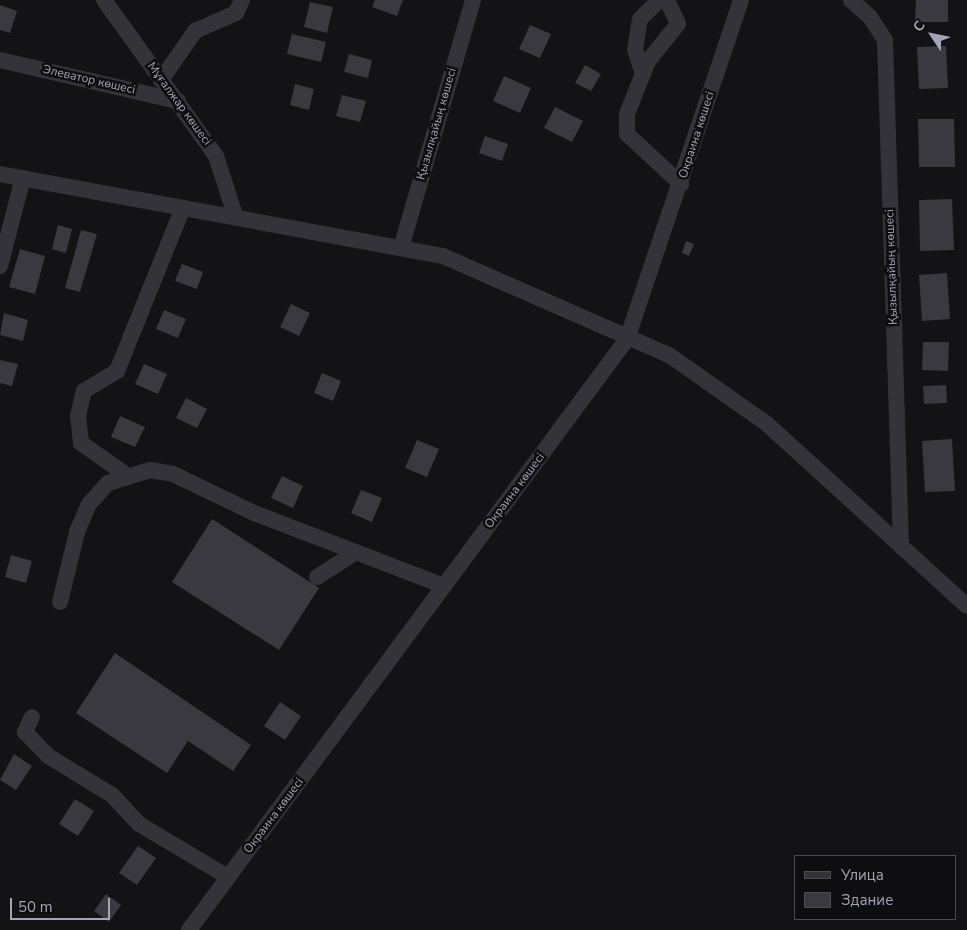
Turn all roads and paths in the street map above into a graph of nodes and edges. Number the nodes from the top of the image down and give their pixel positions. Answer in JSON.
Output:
{"nodes":[{"id":1,"x":104,"y":0,"type":"edge"},
{"id":2,"x":242,"y":0,"type":"edge"},
{"id":3,"x":473,"y":0,"type":"edge"},
{"id":4,"x":660,"y":0,"type":"edge"},
{"id":5,"x":667,"y":0,"type":"edge"},
{"id":6,"x":741,"y":0,"type":"edge"},
{"id":7,"x":851,"y":0,"type":"edge"},
{"id":8,"x":0,"y":60,"type":"edge"},
{"id":9,"x":642,"y":74,"type":"junction"},
{"id":10,"x":161,"y":80,"type":"junction"},
{"id":11,"x":178,"y":101,"type":"junction"},
{"id":12,"x":0,"y":174,"type":"edge"},
{"id":13,"x":23,"y":178,"type":"junction"},
{"id":14,"x":681,"y":184,"type":"junction"},
{"id":15,"x":182,"y":208,"type":"junction"},
{"id":16,"x":236,"y":218,"type":"junction"},
{"id":17,"x":401,"y":248,"type":"junction"},
{"id":18,"x":0,"y":266,"type":"edge"},
{"id":19,"x":627,"y":339,"type":"junction"},
{"id":20,"x":126,"y":474,"type":"junction"},
{"id":21,"x":901,"y":547,"type":"junction"},
{"id":22,"x":356,"y":552,"type":"junction"},
{"id":23,"x":317,"y":577,"type":"dead end"},
{"id":24,"x":444,"y":586,"type":"junction"},
{"id":25,"x":60,"y":602,"type":"dead end"},
{"id":26,"x":967,"y":606,"type":"edge"},
{"id":27,"x":32,"y":717,"type":"dead end"},
{"id":28,"x":228,"y":877,"type":"junction"},
{"id":29,"x":189,"y":930,"type":"edge"}],
"edges":[{"from":1,"to":10,"type":"street","name":"Мұғалжар көшесі"},
{"from":2,"to":10,"type":"street"},
{"from":3,"to":17,"type":"street","name":"Қызылқайың көшесі"},
{"from":4,"to":9,"type":"street"},
{"from":5,"to":9,"type":"street"},
{"from":6,"to":14,"type":"street","name":"Окраина көшесі"},
{"from":7,"to":21,"type":"street","name":"Қызылқайың көшесі"},
{"from":8,"to":11,"type":"street","name":"Элеватор көшесі"},
{"from":9,"to":14,"type":"street"},
{"from":10,"to":11,"type":"street","name":"Мұғалжар көшесі"},
{"from":11,"to":16,"type":"street","name":"Мұғалжар көшесі"},
{"from":12,"to":13,"type":"street"},
{"from":13,"to":15,"type":"street"},
{"from":13,"to":18,"type":"street"},
{"from":14,"to":19,"type":"street","name":"Окраина көшесі"},
{"from":15,"to":16,"type":"street"},
{"from":15,"to":20,"type":"street"},
{"from":16,"to":17,"type":"street"},
{"from":17,"to":19,"type":"street"},
{"from":19,"to":21,"type":"street"},
{"from":19,"to":24,"type":"street","name":"Окраина көшесі"},
{"from":20,"to":22,"type":"street"},
{"from":20,"to":25,"type":"street"},
{"from":21,"to":26,"type":"street"},
{"from":22,"to":23,"type":"street"},
{"from":22,"to":24,"type":"street"},
{"from":24,"to":28,"type":"street","name":"Окраина көшесі"},
{"from":27,"to":28,"type":"street"},
{"from":28,"to":29,"type":"street","name":"Окраина көшесі"}]}
